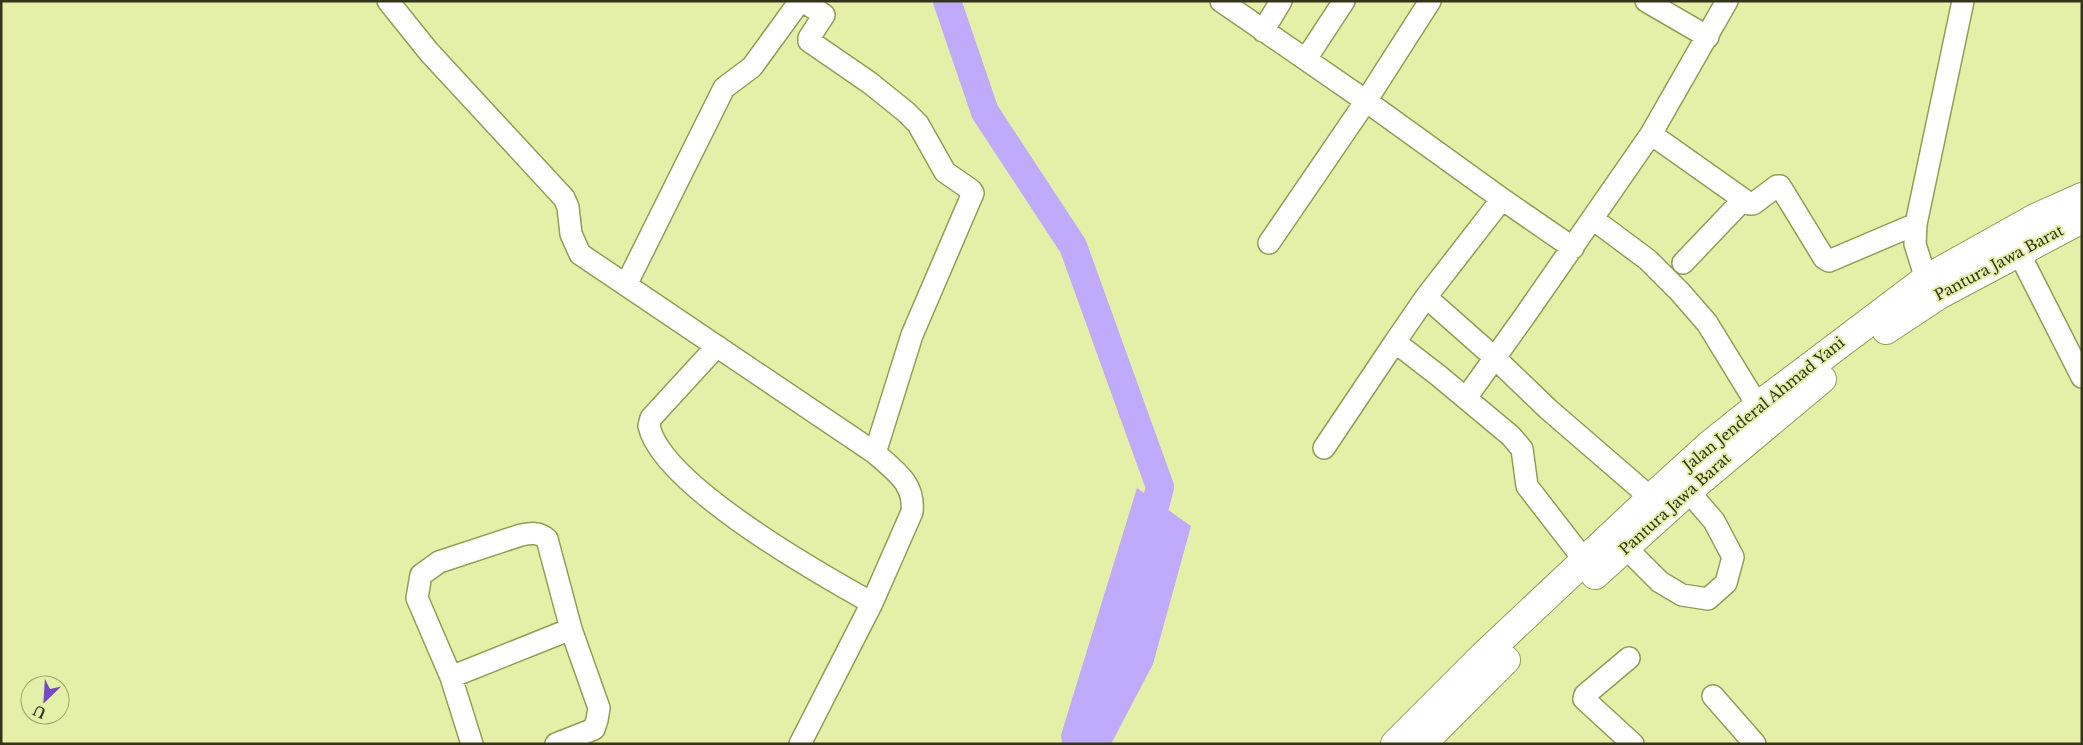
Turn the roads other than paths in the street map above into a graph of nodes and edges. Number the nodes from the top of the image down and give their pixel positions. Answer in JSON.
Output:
{"nodes":[{"id":1,"x":388,"y":1,"type":"edge"},
{"id":2,"x":801,"y":1,"type":"edge"},
{"id":3,"x":1221,"y":1,"type":"edge"},
{"id":4,"x":1281,"y":1,"type":"edge"},
{"id":5,"x":1344,"y":1,"type":"edge"},
{"id":6,"x":1430,"y":1,"type":"edge"},
{"id":7,"x":1646,"y":1,"type":"edge"},
{"id":8,"x":1727,"y":1,"type":"edge"},
{"id":9,"x":1963,"y":1,"type":"edge"},
{"id":10,"x":1263,"y":31,"type":"junction"},
{"id":11,"x":1708,"y":37,"type":"junction"},
{"id":12,"x":1306,"y":59,"type":"junction"},
{"id":13,"x":1366,"y":101,"type":"junction"},
{"id":14,"x":1651,"y":134,"type":"junction"},
{"id":15,"x":2082,"y":197,"type":"edge"},
{"id":16,"x":1502,"y":199,"type":"junction"},
{"id":17,"x":1743,"y":200,"type":"junction"},
{"id":18,"x":1592,"y":219,"type":"junction"},
{"id":19,"x":2082,"y":219,"type":"edge"},
{"id":20,"x":1916,"y":224,"type":"junction"},
{"id":21,"x":2013,"y":242,"type":"junction"},
{"id":22,"x":1268,"y":243,"type":"dead end"},
{"id":23,"x":1573,"y":248,"type":"junction"},
{"id":24,"x":1682,"y":263,"type":"dead end"},
{"id":25,"x":626,"y":285,"type":"junction"},
{"id":26,"x":1931,"y":288,"type":"junction"},
{"id":27,"x":1426,"y":297,"type":"junction"},
{"id":28,"x":1395,"y":342,"type":"junction"},
{"id":29,"x":716,"y":346,"type":"junction"},
{"id":30,"x":1495,"y":358,"type":"junction"},
{"id":31,"x":2082,"y":377,"type":"edge"},
{"id":32,"x":1466,"y":398,"type":"junction"},
{"id":33,"x":1758,"y":406,"type":"junction"},
{"id":34,"x":1324,"y":448,"type":"dead end"},
{"id":35,"x":875,"y":453,"type":"junction"},
{"id":36,"x":1681,"y":484,"type":"junction"},
{"id":37,"x":1651,"y":498,"type":"junction"},
{"id":38,"x":1620,"y":541,"type":"junction"},
{"id":39,"x":1585,"y":561,"type":"junction"},
{"id":40,"x":872,"y":603,"type":"junction"},
{"id":41,"x":571,"y":629,"type":"junction"},
{"id":42,"x":1629,"y":658,"type":"dead end"},
{"id":43,"x":451,"y":676,"type":"junction"},
{"id":44,"x":1713,"y":696,"type":"dead end"},
{"id":45,"x":472,"y":744,"type":"edge"},
{"id":46,"x":556,"y":744,"type":"edge"},
{"id":47,"x":800,"y":744,"type":"edge"},
{"id":48,"x":1395,"y":744,"type":"edge"},
{"id":49,"x":1422,"y":744,"type":"edge"},
{"id":50,"x":1633,"y":744,"type":"edge"},
{"id":51,"x":1755,"y":744,"type":"edge"}],
"edges":[{"from":1,"to":25,"type":"street"},
{"from":2,"to":25,"type":"street"},
{"from":2,"to":35,"type":"street"},
{"from":3,"to":10,"type":"street"},
{"from":4,"to":10,"type":"street"},
{"from":5,"to":12,"type":"street"},
{"from":6,"to":13,"type":"street"},
{"from":7,"to":11,"type":"street"},
{"from":8,"to":11,"type":"street"},
{"from":9,"to":20,"type":"street"},
{"from":10,"to":12,"type":"street"},
{"from":11,"to":14,"type":"street"},
{"from":12,"to":13,"type":"street"},
{"from":13,"to":16,"type":"street"},
{"from":13,"to":22,"type":"street"},
{"from":14,"to":17,"type":"street"},
{"from":14,"to":18,"type":"street"},
{"from":15,"to":21,"type":"highway"},
{"from":16,"to":23,"type":"street"},
{"from":16,"to":27,"type":"street"},
{"from":17,"to":20,"type":"street"},
{"from":17,"to":24,"type":"street"},
{"from":18,"to":23,"type":"street"},
{"from":18,"to":33,"type":"street"},
{"from":19,"to":21,"type":"highway","name":"Pantura Jawa Barat"},
{"from":20,"to":26,"type":"street"},
{"from":21,"to":26,"type":"highway","name":"Pantura Jawa Barat"},
{"from":21,"to":31,"type":"street"},
{"from":23,"to":30,"type":"street"},
{"from":25,"to":29,"type":"street"},
{"from":26,"to":33,"type":"highway","name":"Jalan Jenderal Ahmad Yani"},
{"from":26,"to":36,"type":"highway","name":"Pantura Jawa Barat"},
{"from":27,"to":28,"type":"street"},
{"from":27,"to":30,"type":"street"},
{"from":28,"to":32,"type":"street"},
{"from":28,"to":34,"type":"street"},
{"from":29,"to":35,"type":"street"},
{"from":29,"to":40,"type":"street"},
{"from":30,"to":32,"type":"street"},
{"from":30,"to":37,"type":"street"},
{"from":32,"to":39,"type":"street"},
{"from":33,"to":36,"type":"highway","name":"Jalan Jenderal Ahmad Yani"},
{"from":35,"to":40,"type":"street"},
{"from":36,"to":37,"type":"highway","name":"Jalan Jenderal Ahmad Yani"},
{"from":36,"to":38,"type":"highway","name":"Pantura Jawa Barat"},
{"from":36,"to":38,"type":"street"},
{"from":37,"to":38,"type":"highway","name":"Jalan Jenderal Ahmad Yani"},
{"from":38,"to":39,"type":"highway","name":"Jalan Jenderal Ahmad Yani"},
{"from":38,"to":49,"type":"highway","name":"Pantura Jawa Barat"},
{"from":39,"to":48,"type":"highway","name":"Jalan Jenderal Ahmad Yani"},
{"from":40,"to":47,"type":"street"},
{"from":41,"to":43,"type":"street"},
{"from":41,"to":43,"type":"street"},
{"from":41,"to":46,"type":"street"},
{"from":42,"to":50,"type":"street"},
{"from":43,"to":45,"type":"street"},
{"from":44,"to":51,"type":"street"}]}
